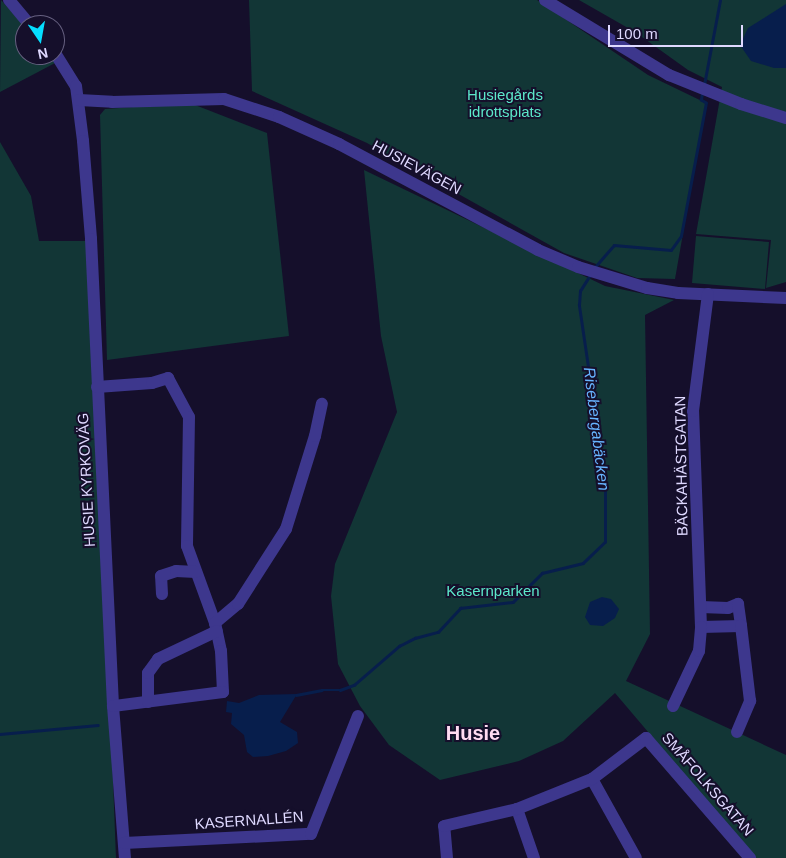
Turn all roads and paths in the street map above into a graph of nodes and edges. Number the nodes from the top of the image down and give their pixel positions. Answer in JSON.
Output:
{"nodes":[{"id":1,"x":8,"y":0,"type":"edge"},
{"id":2,"x":545,"y":0,"type":"edge"},
{"id":3,"x":21,"y":15,"type":"edge"},
{"id":4,"x":65,"y":65,"type":"edge"},
{"id":5,"x":79,"y":100,"type":"junction"},
{"id":6,"x":786,"y":118,"type":"edge"},
{"id":7,"x":708,"y":294,"type":"junction"},
{"id":8,"x":786,"y":298,"type":"edge"},
{"id":9,"x":98,"y":387,"type":"junction"},
{"id":10,"x":322,"y":404,"type":"dead end"},
{"id":11,"x":196,"y":572,"type":"junction"},
{"id":12,"x":162,"y":594,"type":"dead end"},
{"id":13,"x":701,"y":607,"type":"junction"},
{"id":14,"x":741,"y":626,"type":"junction"},
{"id":15,"x":216,"y":627,"type":"junction"},
{"id":16,"x":701,"y":627,"type":"junction"},
{"id":17,"x":148,"y":702,"type":"junction"},
{"id":18,"x":113,"y":706,"type":"junction"},
{"id":19,"x":673,"y":706,"type":"dead end"},
{"id":20,"x":358,"y":716,"type":"dead end"},
{"id":21,"x":738,"y":732,"type":"dead end"},
{"id":22,"x":592,"y":779,"type":"junction"},
{"id":23,"x":517,"y":809,"type":"junction"},
{"id":24,"x":124,"y":843,"type":"junction"},
{"id":25,"x":125,"y":858,"type":"edge"},
{"id":26,"x":447,"y":858,"type":"edge"},
{"id":27,"x":534,"y":858,"type":"edge"},
{"id":28,"x":636,"y":858,"type":"edge"},
{"id":29,"x":750,"y":858,"type":"edge"}],
"edges":[{"from":1,"to":3,"type":"street"},
{"from":2,"to":6,"type":"street"},
{"from":4,"to":5,"type":"street"},
{"from":5,"to":7,"type":"street","name":"HUSIEVÄGEN"},
{"from":5,"to":9,"type":"street","name":"HUSIE KYRKOVÄG"},
{"from":7,"to":8,"type":"street","name":"HUSIEVÄGEN"},
{"from":7,"to":13,"type":"street","name":"BÄCKAHÄSTGATAN"},
{"from":9,"to":11,"type":"street"},
{"from":9,"to":18,"type":"street","name":"HUSIE KYRKOVÄG"},
{"from":10,"to":15,"type":"street"},
{"from":11,"to":12,"type":"street"},
{"from":11,"to":15,"type":"street"},
{"from":13,"to":14,"type":"street"},
{"from":13,"to":16,"type":"street","name":"BÄCKAHÄSTGATAN"},
{"from":14,"to":16,"type":"street"},
{"from":14,"to":21,"type":"street"},
{"from":15,"to":17,"type":"street"},
{"from":15,"to":17,"type":"street"},
{"from":16,"to":19,"type":"street","name":"BÄCKAHÄSTGATAN"},
{"from":17,"to":18,"type":"street"},
{"from":18,"to":24,"type":"street","name":"HUSIE KYRKOVÄG"},
{"from":20,"to":24,"type":"street","name":"KASERNALLÉN"},
{"from":22,"to":23,"type":"street","name":"SMÅFOLKSGATAN"},
{"from":22,"to":28,"type":"street"},
{"from":22,"to":29,"type":"street","name":"SMÅFOLKSGATAN"},
{"from":23,"to":26,"type":"street","name":"SMÅFOLKSGATAN"},
{"from":23,"to":27,"type":"street"},
{"from":24,"to":25,"type":"street","name":"HUSIE KYRKOVÄG"}]}
